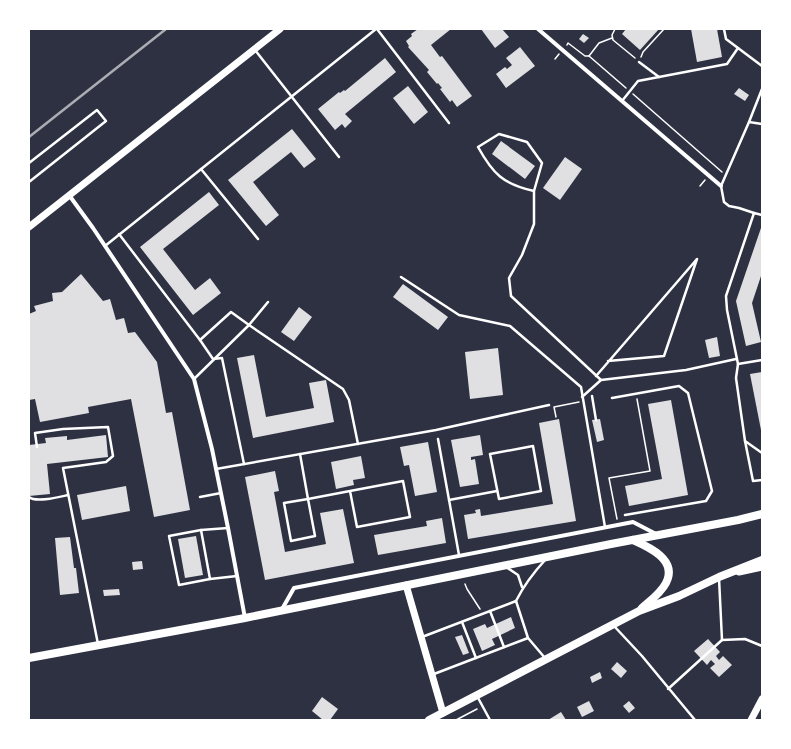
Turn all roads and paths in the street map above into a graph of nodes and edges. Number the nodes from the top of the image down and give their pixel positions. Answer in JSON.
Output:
{"nodes":[{"id":1,"x":280,"y":29,"type":"edge"},
{"id":2,"x":377,"y":29,"type":"edge"},
{"id":3,"x":538,"y":29,"type":"edge"},
{"id":4,"x":615,"y":29,"type":"edge"},
{"id":5,"x":724,"y":29,"type":"edge"},
{"id":6,"x":612,"y":38,"type":"junction"},
{"id":7,"x":566,"y":46,"type":"dead end"},
{"id":8,"x":738,"y":48,"type":"junction"},
{"id":9,"x":254,"y":49,"type":"junction"},
{"id":10,"x":560,"y":53,"type":"dead end"},
{"id":11,"x":589,"y":56,"type":"junction"},
{"id":12,"x":555,"y":59,"type":"dead end"},
{"id":13,"x":639,"y":62,"type":"joint"},
{"id":14,"x":762,"y":66,"type":"edge"},
{"id":15,"x":660,"y":78,"type":"junction"},
{"id":16,"x":762,"y":89,"type":"edge"},
{"id":17,"x":630,"y":92,"type":"junction"},
{"id":18,"x":291,"y":98,"type":"junction"},
{"id":19,"x":622,"y":101,"type":"junction"},
{"id":20,"x":749,"y":122,"type":"junction"},
{"id":21,"x":449,"y":123,"type":"dead end"},
{"id":22,"x":762,"y":124,"type":"edge"},
{"id":23,"x":339,"y":157,"type":"dead end"},
{"id":24,"x":29,"y":163,"type":"edge"},
{"id":25,"x":201,"y":169,"type":"junction"},
{"id":26,"x":722,"y":172,"type":"dead end"},
{"id":27,"x":705,"y":180,"type":"dead end"},
{"id":28,"x":29,"y":182,"type":"edge"},
{"id":29,"x":700,"y":186,"type":"dead end"},
{"id":30,"x":721,"y":186,"type":"junction"},
{"id":31,"x":534,"y":191,"type":"junction"},
{"id":32,"x":69,"y":195,"type":"junction"},
{"id":33,"x":754,"y":213,"type":"junction"},
{"id":34,"x":762,"y":215,"type":"edge"},
{"id":35,"x":29,"y":227,"type":"edge"},
{"id":36,"x":119,"y":234,"type":"junction"},
{"id":37,"x":258,"y":239,"type":"dead end"},
{"id":38,"x":104,"y":246,"type":"junction"},
{"id":39,"x":401,"y":277,"type":"dead end"},
{"id":40,"x":268,"y":302,"type":"dead end"},
{"id":41,"x":249,"y":325,"type":"junction"},
{"id":42,"x":200,"y":340,"type":"junction"},
{"id":43,"x":213,"y":359,"type":"junction"},
{"id":44,"x":736,"y":359,"type":"junction"},
{"id":45,"x":762,"y":360,"type":"edge"},
{"id":46,"x":608,"y":361,"type":"junction"},
{"id":47,"x":738,"y":364,"type":"junction"},
{"id":48,"x":596,"y":376,"type":"junction"},
{"id":49,"x":194,"y":378,"type":"junction"},
{"id":50,"x":601,"y":380,"type":"junction"},
{"id":51,"x":636,"y":394,"type":"junction"},
{"id":52,"x":592,"y":396,"type":"dead end"},
{"id":53,"x":582,"y":397,"type":"junction"},
{"id":54,"x":612,"y":398,"type":"dead end"},
{"id":55,"x":583,"y":401,"type":"junction"},
{"id":56,"x":549,"y":405,"type":"dead end"},
{"id":57,"x":556,"y":417,"type":"dead end"},
{"id":58,"x":596,"y":420,"type":"dead end"},
{"id":59,"x":438,"y":439,"type":"dead end"},
{"id":60,"x":745,"y":441,"type":"junction"},
{"id":61,"x":358,"y":444,"type":"junction"},
{"id":62,"x":37,"y":447,"type":"dead end"},
{"id":63,"x":762,"y":453,"type":"edge"},
{"id":64,"x":300,"y":454,"type":"junction"},
{"id":65,"x":244,"y":464,"type":"junction"},
{"id":66,"x":215,"y":469,"type":"junction"},
{"id":67,"x":762,"y":480,"type":"edge"},
{"id":68,"x":350,"y":491,"type":"junction"},
{"id":69,"x":497,"y":491,"type":"junction"},
{"id":70,"x":221,"y":493,"type":"junction"},
{"id":71,"x":68,"y":495,"type":"junction"},
{"id":72,"x":29,"y":497,"type":"edge"},
{"id":73,"x":200,"y":497,"type":"dead end"},
{"id":74,"x":308,"y":498,"type":"junction"},
{"id":75,"x":449,"y":500,"type":"junction"},
{"id":76,"x":762,"y":514,"type":"edge"},
{"id":77,"x":625,"y":515,"type":"dead end"},
{"id":78,"x":617,"y":521,"type":"dead end"},
{"id":79,"x":605,"y":527,"type":"junction"},
{"id":80,"x":228,"y":528,"type":"junction"},
{"id":81,"x":201,"y":530,"type":"junction"},
{"id":82,"x":658,"y":535,"type":"junction"},
{"id":83,"x":633,"y":540,"type":"junction"},
{"id":84,"x":459,"y":556,"type":"junction"},
{"id":85,"x":549,"y":556,"type":"junction"},
{"id":86,"x":762,"y":560,"type":"edge"},
{"id":87,"x":504,"y":566,"type":"junction"},
{"id":88,"x":762,"y":567,"type":"edge"},
{"id":89,"x":237,"y":576,"type":"junction"},
{"id":90,"x":719,"y":577,"type":"junction"},
{"id":91,"x":210,"y":579,"type":"junction"},
{"id":92,"x":465,"y":584,"type":"dead end"},
{"id":93,"x":406,"y":585,"type":"junction"},
{"id":94,"x":522,"y":587,"type":"junction"},
{"id":95,"x":516,"y":601,"type":"junction"},
{"id":96,"x":481,"y":610,"type":"dead end"},
{"id":97,"x":280,"y":611,"type":"junction"},
{"id":98,"x":490,"y":611,"type":"junction"},
{"id":99,"x":639,"y":611,"type":"junction"},
{"id":100,"x":245,"y":618,"type":"junction"},
{"id":101,"x":462,"y":622,"type":"junction"},
{"id":102,"x":613,"y":626,"type":"junction"},
{"id":103,"x":422,"y":637,"type":"junction"},
{"id":104,"x":528,"y":638,"type":"junction"},
{"id":105,"x":722,"y":640,"type":"junction"},
{"id":106,"x":98,"y":644,"type":"junction"},
{"id":107,"x":762,"y":646,"type":"edge"},
{"id":108,"x":504,"y":647,"type":"junction"},
{"id":109,"x":29,"y":658,"type":"edge"},
{"id":110,"x":476,"y":658,"type":"junction"},
{"id":111,"x":546,"y":660,"type":"junction"},
{"id":112,"x":432,"y":675,"type":"junction"},
{"id":113,"x":668,"y":689,"type":"junction"},
{"id":114,"x":477,"y":696,"type":"junction"},
{"id":115,"x":762,"y":699,"type":"edge"},
{"id":116,"x":477,"y":709,"type":"dead end"},
{"id":117,"x":443,"y":713,"type":"junction"},
{"id":118,"x":430,"y":720,"type":"edge"},
{"id":119,"x":456,"y":720,"type":"edge"},
{"id":120,"x":490,"y":720,"type":"edge"},
{"id":121,"x":695,"y":720,"type":"edge"},
{"id":122,"x":751,"y":720,"type":"edge"}],
"edges":[{"from":1,"to":9,"type":"street"},
{"from":2,"to":18,"type":"lane"},
{"from":2,"to":21,"type":"lane"},
{"from":3,"to":19,"type":"street"},
{"from":4,"to":6,"type":"path"},
{"from":5,"to":8,"type":"lane"},
{"from":6,"to":11,"type":"path"},
{"from":6,"to":13,"type":"path"},
{"from":7,"to":11,"type":"path"},
{"from":8,"to":14,"type":"lane"},
{"from":8,"to":15,"type":"lane"},
{"from":9,"to":18,"type":"lane"},
{"from":9,"to":32,"type":"street"},
{"from":10,"to":12,"type":"path"},
{"from":11,"to":17,"type":"path"},
{"from":13,"to":15,"type":"lane"},
{"from":15,"to":17,"type":"lane"},
{"from":16,"to":20,"type":"lane"},
{"from":17,"to":19,"type":"lane"},
{"from":17,"to":26,"type":"path"},
{"from":18,"to":23,"type":"lane"},
{"from":18,"to":25,"type":"lane"},
{"from":19,"to":30,"type":"street"},
{"from":20,"to":22,"type":"lane"},
{"from":20,"to":30,"type":"lane"},
{"from":24,"to":28,"type":"lane"},
{"from":25,"to":36,"type":"lane"},
{"from":25,"to":37,"type":"lane"},
{"from":27,"to":29,"type":"path"},
{"from":30,"to":33,"type":"lane"},
{"from":31,"to":31,"type":"lane"},
{"from":31,"to":48,"type":"lane"},
{"from":32,"to":35,"type":"street"},
{"from":32,"to":38,"type":"street"},
{"from":33,"to":34,"type":"lane"},
{"from":33,"to":44,"type":"lane"},
{"from":36,"to":38,"type":"lane"},
{"from":36,"to":42,"type":"lane"},
{"from":38,"to":49,"type":"street"},
{"from":39,"to":53,"type":"lane"},
{"from":40,"to":41,"type":"lane"},
{"from":41,"to":42,"type":"lane"},
{"from":41,"to":43,"type":"lane"},
{"from":41,"to":61,"type":"lane"},
{"from":42,"to":43,"type":"lane"},
{"from":43,"to":49,"type":"lane"},
{"from":43,"to":65,"type":"lane"},
{"from":44,"to":47,"type":"lane"},
{"from":44,"to":50,"type":"lane"},
{"from":45,"to":47,"type":"lane"},
{"from":46,"to":46,"type":"lane"},
{"from":46,"to":48,"type":"lane"},
{"from":47,"to":60,"type":"lane"},
{"from":48,"to":50,"type":"lane"},
{"from":49,"to":66,"type":"street"},
{"from":50,"to":53,"type":"lane"},
{"from":51,"to":54,"type":"lane"},
{"from":51,"to":77,"type":"lane"},
{"from":51,"to":78,"type":"path"},
{"from":52,"to":58,"type":"lane"},
{"from":53,"to":55,"type":"lane"},
{"from":55,"to":57,"type":"path"},
{"from":55,"to":79,"type":"lane"},
{"from":56,"to":61,"type":"lane"},
{"from":59,"to":75,"type":"lane"},
{"from":60,"to":63,"type":"lane"},
{"from":60,"to":67,"type":"lane"},
{"from":61,"to":64,"type":"lane"},
{"from":62,"to":71,"type":"lane"},
{"from":64,"to":65,"type":"lane"},
{"from":64,"to":74,"type":"lane"},
{"from":65,"to":66,"type":"lane"},
{"from":66,"to":70,"type":"street"},
{"from":68,"to":68,"type":"lane"},
{"from":68,"to":74,"type":"lane"},
{"from":69,"to":69,"type":"lane"},
{"from":69,"to":75,"type":"lane"},
{"from":70,"to":73,"type":"lane"},
{"from":70,"to":80,"type":"street"},
{"from":71,"to":72,"type":"lane"},
{"from":71,"to":106,"type":"lane"},
{"from":74,"to":74,"type":"lane"},
{"from":75,"to":84,"type":"lane"},
{"from":76,"to":82,"type":"main road"},
{"from":79,"to":82,"type":"street"},
{"from":79,"to":84,"type":"street"},
{"from":80,"to":81,"type":"lane"},
{"from":80,"to":89,"type":"street"},
{"from":81,"to":91,"type":"lane"},
{"from":81,"to":91,"type":"lane"},
{"from":82,"to":83,"type":"main road"},
{"from":83,"to":85,"type":"main road"},
{"from":83,"to":99,"type":"main road"},
{"from":84,"to":97,"type":"street"},
{"from":85,"to":87,"type":"main road"},
{"from":85,"to":94,"type":"lane"},
{"from":86,"to":90,"type":"main road"},
{"from":87,"to":93,"type":"main road"},
{"from":87,"to":94,"type":"lane"},
{"from":88,"to":90,"type":"street"},
{"from":89,"to":91,"type":"lane"},
{"from":89,"to":100,"type":"street"},
{"from":90,"to":99,"type":"main road"},
{"from":90,"to":105,"type":"lane"},
{"from":92,"to":96,"type":"path"},
{"from":93,"to":97,"type":"main road"},
{"from":93,"to":103,"type":"street"},
{"from":94,"to":95,"type":"lane"},
{"from":95,"to":98,"type":"lane"},
{"from":95,"to":104,"type":"lane"},
{"from":97,"to":100,"type":"main road"},
{"from":98,"to":101,"type":"lane"},
{"from":98,"to":108,"type":"lane"},
{"from":99,"to":102,"type":"main road"},
{"from":100,"to":106,"type":"main road"},
{"from":101,"to":103,"type":"lane"},
{"from":101,"to":110,"type":"lane"},
{"from":102,"to":111,"type":"main road"},
{"from":102,"to":113,"type":"lane"},
{"from":103,"to":112,"type":"street"},
{"from":104,"to":108,"type":"lane"},
{"from":104,"to":111,"type":"lane"},
{"from":105,"to":107,"type":"lane"},
{"from":105,"to":113,"type":"lane"},
{"from":106,"to":109,"type":"main road"},
{"from":108,"to":110,"type":"lane"},
{"from":110,"to":112,"type":"lane"},
{"from":111,"to":114,"type":"main road"},
{"from":112,"to":117,"type":"street"},
{"from":113,"to":121,"type":"lane"},
{"from":114,"to":117,"type":"main road"},
{"from":114,"to":120,"type":"lane"},
{"from":115,"to":122,"type":"street"},
{"from":116,"to":119,"type":"path"},
{"from":117,"to":118,"type":"main road"}]}
